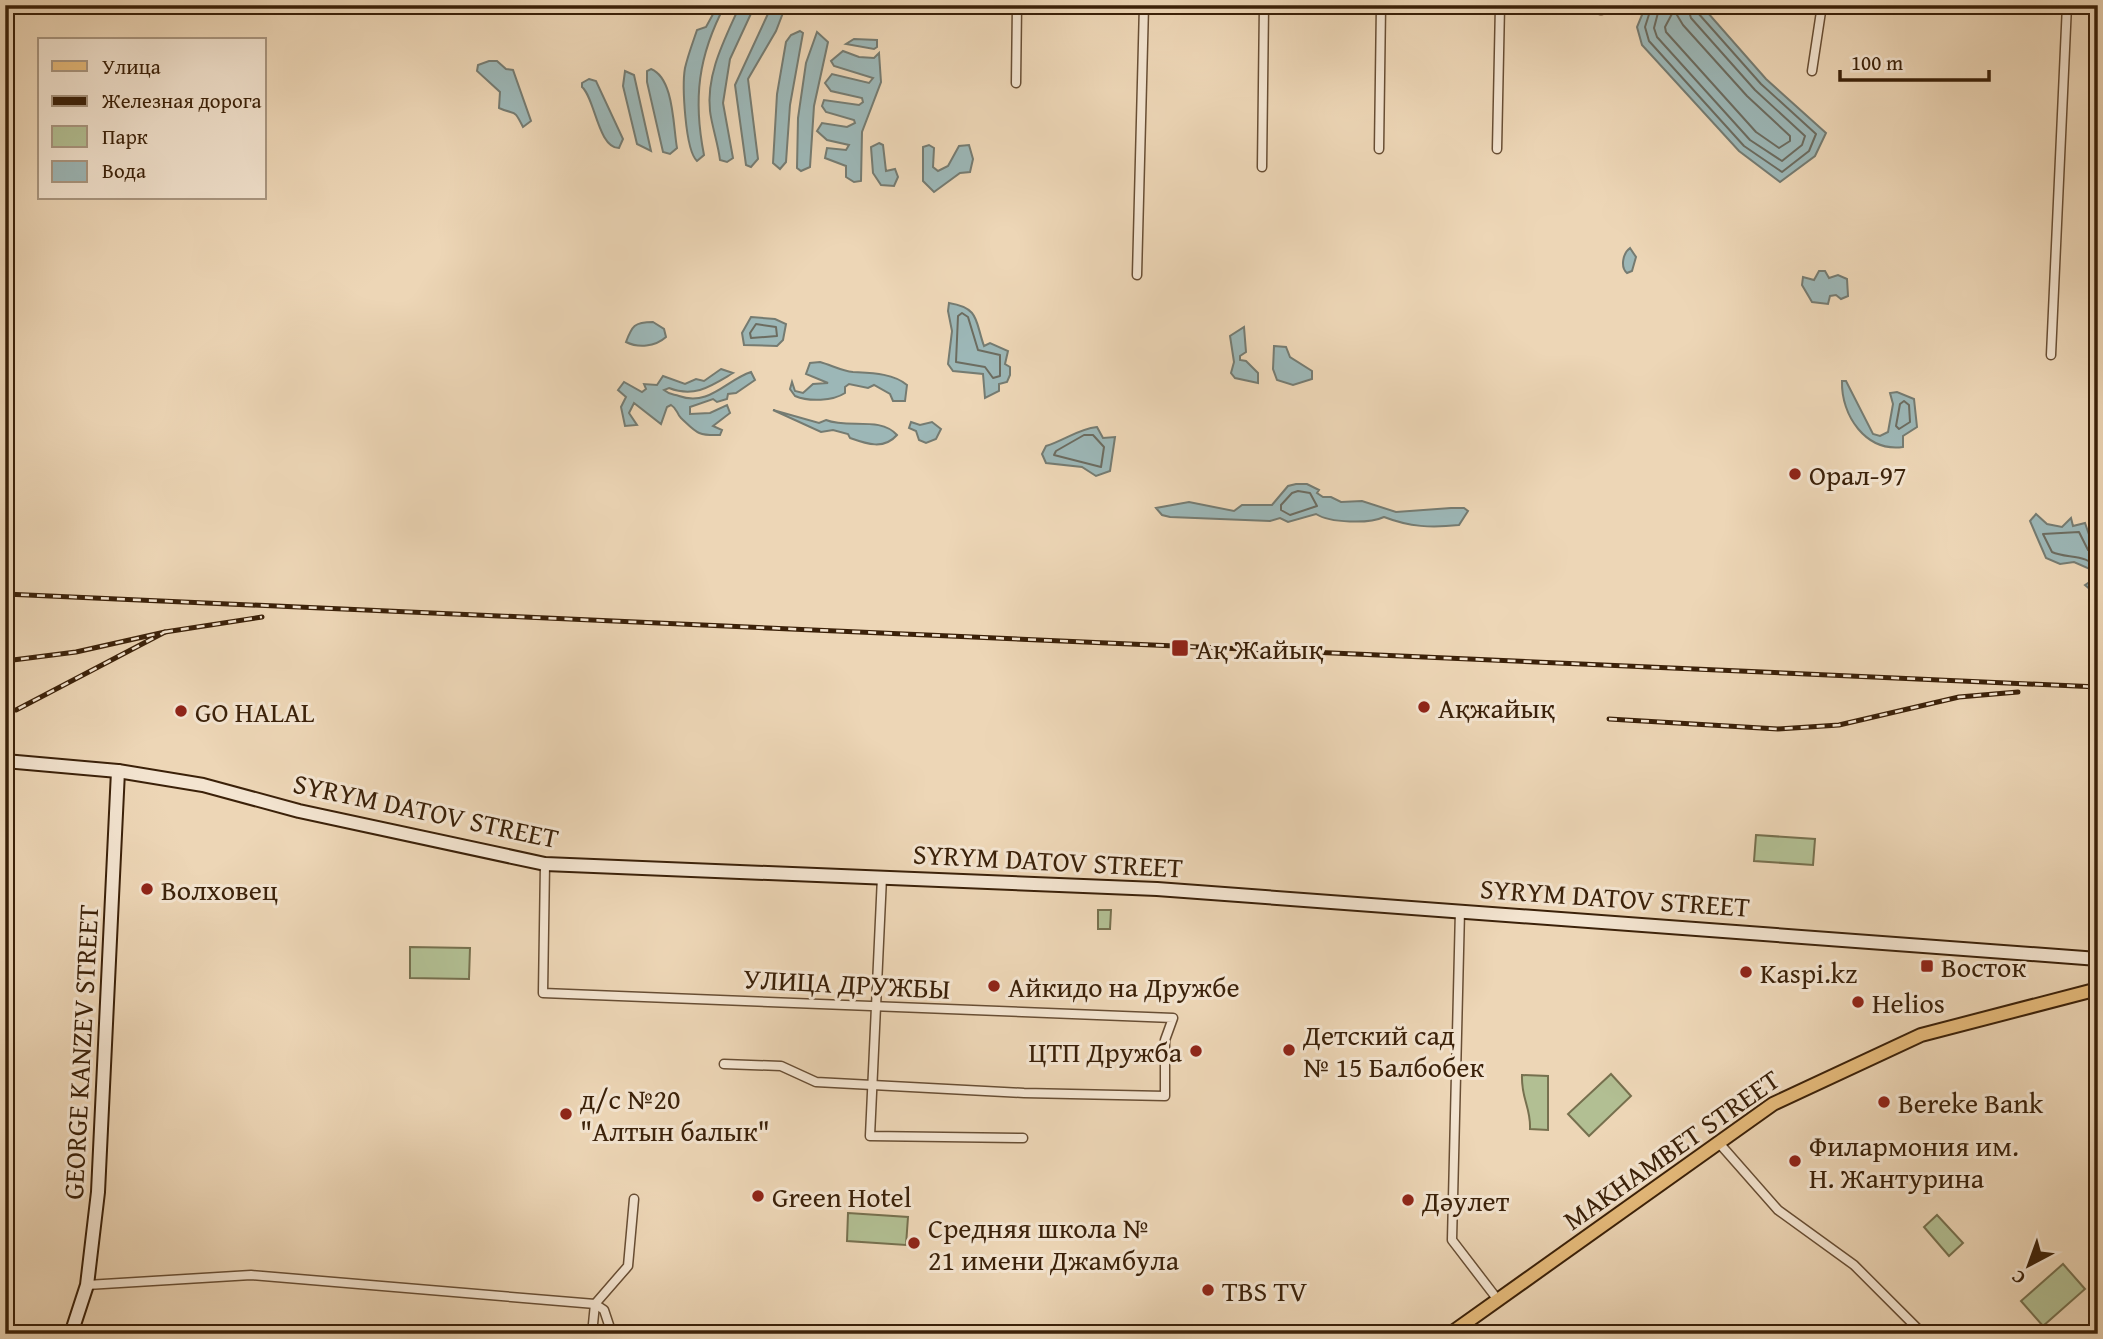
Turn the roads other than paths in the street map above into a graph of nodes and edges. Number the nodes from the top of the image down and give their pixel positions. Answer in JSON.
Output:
{"nodes":[{"id":1,"x":1017,"y":5,"type":"edge"},
{"id":2,"x":1144,"y":5,"type":"edge"},
{"id":3,"x":1264,"y":5,"type":"edge"},
{"id":4,"x":1381,"y":5,"type":"edge"},
{"id":5,"x":1500,"y":5,"type":"edge"},
{"id":6,"x":1822,"y":5,"type":"edge"},
{"id":7,"x":2067,"y":5,"type":"edge"},
{"id":8,"x":1812,"y":71,"type":"dead end"},
{"id":9,"x":1016,"y":83,"type":"dead end"},
{"id":10,"x":1378,"y":149,"type":"dead end"},
{"id":11,"x":1497,"y":149,"type":"dead end"},
{"id":12,"x":1262,"y":167,"type":"dead end"},
{"id":13,"x":1137,"y":275,"type":"dead end"},
{"id":14,"x":2051,"y":355,"type":"dead end"},
{"id":15,"x":5,"y":761,"type":"edge"},
{"id":16,"x":118,"y":771,"type":"junction"},
{"id":17,"x":545,"y":864,"type":"junction"},
{"id":18,"x":882,"y":877,"type":"junction"},
{"id":19,"x":1460,"y":910,"type":"junction"},
{"id":20,"x":2098,"y":959,"type":"edge"},
{"id":21,"x":2098,"y":989,"type":"edge"},
{"id":22,"x":876,"y":1007,"type":"junction"},
{"id":23,"x":724,"y":1064,"type":"dead end"},
{"id":24,"x":874,"y":1085,"type":"junction"},
{"id":25,"x":1023,"y":1138,"type":"dead end"},
{"id":26,"x":1719,"y":1143,"type":"junction"},
{"id":27,"x":634,"y":1199,"type":"dead end"},
{"id":28,"x":88,"y":1285,"type":"junction"},
{"id":29,"x":1498,"y":1300,"type":"junction"},
{"id":30,"x":595,"y":1304,"type":"junction"},
{"id":31,"x":71,"y":1334,"type":"edge"},
{"id":32,"x":592,"y":1334,"type":"edge"},
{"id":33,"x":612,"y":1334,"type":"edge"},
{"id":34,"x":1450,"y":1334,"type":"edge"},
{"id":35,"x":1923,"y":1334,"type":"edge"}],
"edges":[{"from":1,"to":9,"type":"street"},
{"from":2,"to":13,"type":"street"},
{"from":3,"to":12,"type":"street"},
{"from":4,"to":10,"type":"street"},
{"from":5,"to":11,"type":"street"},
{"from":6,"to":8,"type":"street"},
{"from":7,"to":14,"type":"street"},
{"from":15,"to":16,"type":"main road","name":"SYRYM DATOV STREET"},
{"from":16,"to":17,"type":"main road","name":"SYRYM DATOV STREET"},
{"from":16,"to":28,"type":"main road","name":"GEORGE KANZEV STREET"},
{"from":17,"to":18,"type":"main road","name":"SYRYM DATOV STREET"},
{"from":17,"to":22,"type":"street","name":"УЛИЦА ДРУЖБЫ"},
{"from":18,"to":19,"type":"main road","name":"SYRYM DATOV STREET"},
{"from":18,"to":22,"type":"street"},
{"from":19,"to":20,"type":"main road","name":"SYRYM DATOV STREET"},
{"from":19,"to":29,"type":"street"},
{"from":21,"to":26,"type":"main road","name":"MAKHAMBET STREET"},
{"from":22,"to":24,"type":"street"},
{"from":22,"to":24,"type":"street","name":"УЛИЦА ДРУЖБЫ"},
{"from":23,"to":24,"type":"street","name":"УЛИЦА ДРУЖБЫ"},
{"from":24,"to":25,"type":"street"},
{"from":26,"to":29,"type":"main road","name":"MAKHAMBET STREET"},
{"from":26,"to":35,"type":"street"},
{"from":27,"to":30,"type":"street"},
{"from":28,"to":30,"type":"street"},
{"from":28,"to":31,"type":"main road","name":"GEORGE KANZEV STREET"},
{"from":29,"to":34,"type":"main road","name":"MAKHAMBET STREET"},
{"from":30,"to":32,"type":"street"},
{"from":30,"to":33,"type":"street"}]}
